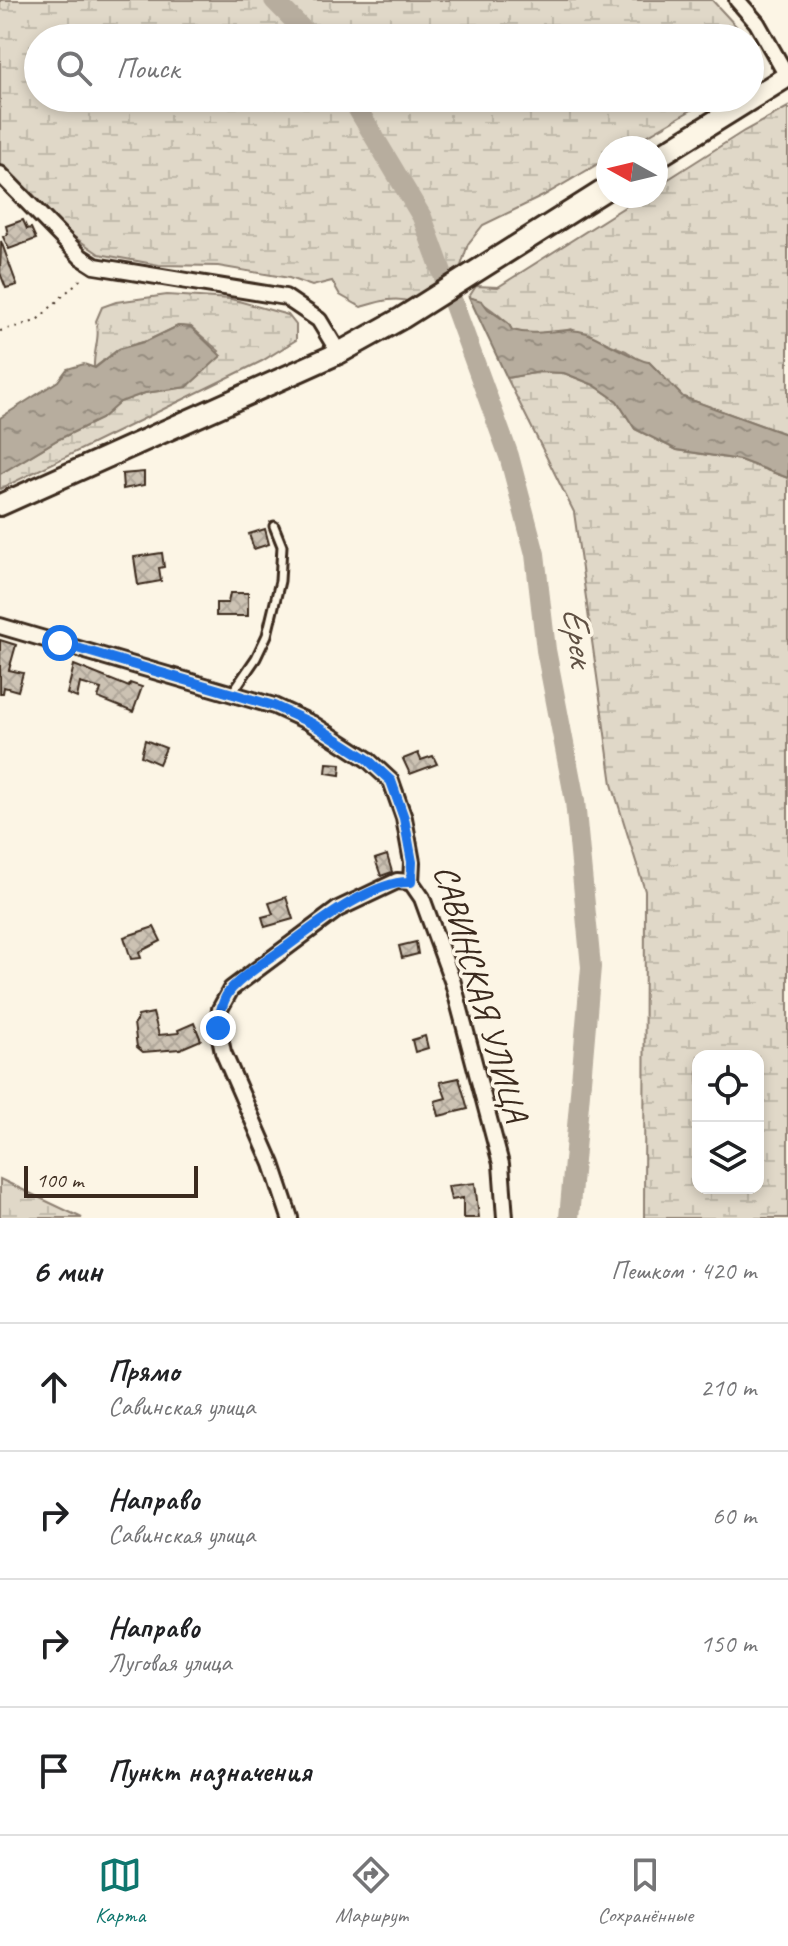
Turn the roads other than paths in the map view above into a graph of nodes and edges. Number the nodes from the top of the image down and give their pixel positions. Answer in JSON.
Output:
{"nodes":[{"id":1,"x":737,"y":0,"type":"edge"},
{"id":2,"x":758,"y":24,"type":"edge"},
{"id":3,"x":764,"y":35,"type":"edge"},
{"id":4,"x":788,"y":76,"type":"edge"},
{"id":5,"x":764,"y":91,"type":"edge"},
{"id":6,"x":730,"y":112,"type":"edge"},
{"id":7,"x":668,"y":151,"type":"edge"},
{"id":8,"x":0,"y":174,"type":"edge"},
{"id":9,"x":596,"y":195,"type":"edge"},
{"id":10,"x":339,"y":353,"type":"junction"},
{"id":11,"x":0,"y":505,"type":"edge"},
{"id":12,"x":274,"y":526,"type":"dead end"},
{"id":13,"x":0,"y":626,"type":"edge"},
{"id":14,"x":232,"y":693,"type":"junction"},
{"id":15,"x":411,"y":882,"type":"junction"},
{"id":16,"x":290,"y":1218,"type":"edge"},
{"id":17,"x":505,"y":1218,"type":"edge"}],
"edges":[{"from":1,"to":2,"type":"street"},
{"from":3,"to":4,"type":"street"},
{"from":4,"to":5,"type":"street"},
{"from":6,"to":7,"type":"street"},
{"from":8,"to":10,"type":"street"},
{"from":9,"to":10,"type":"street"},
{"from":10,"to":11,"type":"street"},
{"from":12,"to":14,"type":"lane"},
{"from":13,"to":14,"type":"street","name":"САВИНСКАЯ УЛИЦА"},
{"from":14,"to":15,"type":"street","name":"САВИНСКАЯ УЛИЦА"},
{"from":15,"to":16,"type":"street"},
{"from":15,"to":17,"type":"street","name":"САВИНСКАЯ УЛИЦА"}]}
